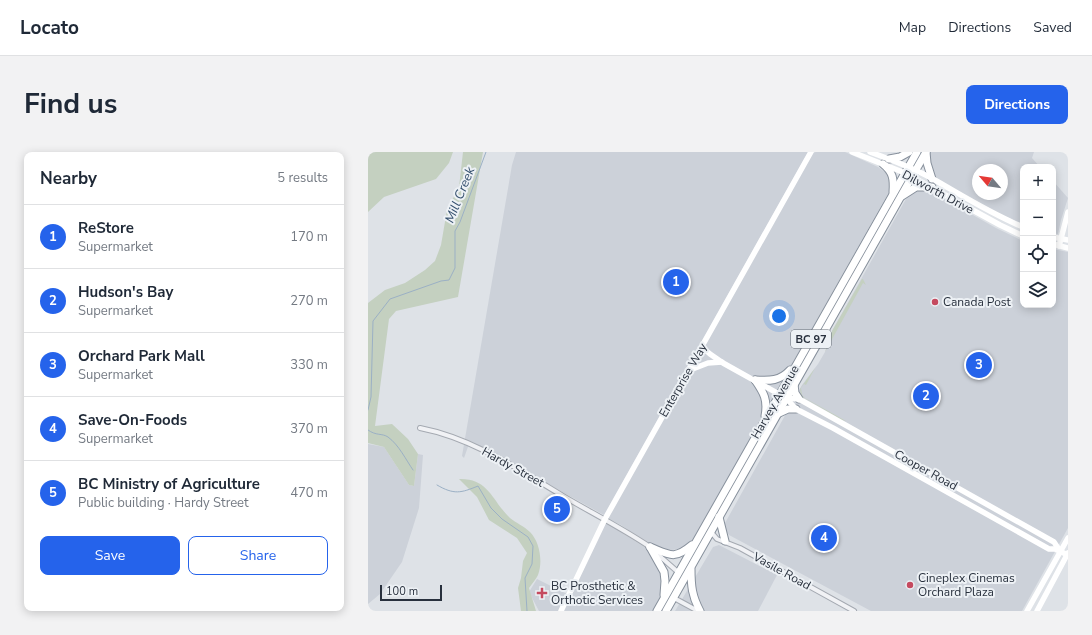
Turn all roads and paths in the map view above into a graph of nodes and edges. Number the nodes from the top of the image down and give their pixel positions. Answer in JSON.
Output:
{"nodes":[{"id":1,"x":811,"y":152,"type":"edge"},
{"id":2,"x":852,"y":152,"type":"edge"},
{"id":3,"x":870,"y":152,"type":"edge"},
{"id":4,"x":909,"y":152,"type":"edge"},
{"id":5,"x":917,"y":152,"type":"edge"},
{"id":6,"x":926,"y":152,"type":"edge"},
{"id":7,"x":889,"y":159,"type":"junction"},
{"id":8,"x":883,"y":164,"type":"junction"},
{"id":9,"x":910,"y":172,"type":"junction"},
{"id":10,"x":932,"y":179,"type":"junction"},
{"id":11,"x":932,"y":187,"type":"junction"},
{"id":12,"x":893,"y":195,"type":"junction"},
{"id":13,"x":901,"y":197,"type":"junction"},
{"id":14,"x":1068,"y":212,"type":"edge"},
{"id":15,"x":1020,"y":226,"type":"edge"},
{"id":16,"x":1020,"y":235,"type":"edge"},
{"id":17,"x":1056,"y":238,"type":"edge"},
{"id":18,"x":1060,"y":239,"type":"junction"},
{"id":19,"x":1068,"y":240,"type":"edge"},
{"id":20,"x":1056,"y":245,"type":"edge"},
{"id":21,"x":1068,"y":248,"type":"edge"},
{"id":22,"x":857,"y":257,"type":"junction"},
{"id":23,"x":860,"y":269,"type":"junction"},
{"id":24,"x":702,"y":347,"type":"junction"},
{"id":25,"x":723,"y":363,"type":"junction"},
{"id":26,"x":797,"y":363,"type":"junction"},
{"id":27,"x":689,"y":370,"type":"junction"},
{"id":28,"x":755,"y":380,"type":"junction"},
{"id":29,"x":794,"y":384,"type":"junction"},
{"id":30,"x":779,"y":394,"type":"junction"},
{"id":31,"x":786,"y":398,"type":"junction"},
{"id":32,"x":799,"y":399,"type":"junction"},
{"id":33,"x":796,"y":409,"type":"junction"},
{"id":34,"x":777,"y":414,"type":"junction"},
{"id":35,"x":764,"y":420,"type":"junction"},
{"id":36,"x":420,"y":428,"type":"dead end"},
{"id":37,"x":713,"y":511,"type":"junction"},
{"id":38,"x":719,"y":517,"type":"junction"},
{"id":39,"x":605,"y":518,"type":"junction"},
{"id":40,"x":711,"y":532,"type":"junction"},
{"id":41,"x":1068,"y":538,"type":"edge"},
{"id":42,"x":725,"y":541,"type":"junction"},
{"id":43,"x":695,"y":543,"type":"junction"},
{"id":44,"x":650,"y":547,"type":"junction"},
{"id":45,"x":1061,"y":551,"type":"junction"},
{"id":46,"x":1068,"y":554,"type":"edge"},
{"id":47,"x":690,"y":568,"type":"junction"},
{"id":48,"x":679,"y":573,"type":"junction"},
{"id":49,"x":678,"y":590,"type":"junction"},
{"id":50,"x":664,"y":598,"type":"junction"},
{"id":51,"x":674,"y":598,"type":"junction"},
{"id":52,"x":561,"y":611,"type":"edge"},
{"id":53,"x":657,"y":611,"type":"edge"},
{"id":54,"x":666,"y":611,"type":"edge"},
{"id":55,"x":700,"y":611,"type":"edge"},
{"id":56,"x":854,"y":611,"type":"edge"},
{"id":57,"x":1027,"y":611,"type":"edge"},
{"id":58,"x":1036,"y":611,"type":"edge"}],
"edges":[{"from":1,"to":24,"type":"main road","name":"Enterprise Way"},
{"from":2,"to":8,"type":"main road","name":"Dilworth Drive"},
{"from":3,"to":7,"type":"main road","name":"Dilworth Drive"},
{"from":4,"to":7,"type":"highway"},
{"from":5,"to":9,"type":"highway","name":"Harvey Avenue","number":"BC 97"},
{"from":6,"to":9,"type":"highway","name":"Harvey Avenue","number":"BC 97"},
{"from":6,"to":10,"type":"highway"},
{"from":7,"to":9,"type":"main road","name":"Dilworth Drive"},
{"from":8,"to":9,"type":"main road","name":"Dilworth Drive"},
{"from":8,"to":12,"type":"highway"},
{"from":9,"to":10,"type":"main road","name":"Dilworth Drive"},
{"from":9,"to":11,"type":"main road","name":"Dilworth Drive"},
{"from":9,"to":12,"type":"highway","name":"Harvey Avenue","number":"BC 97"},
{"from":9,"to":13,"type":"highway","name":"Harvey Avenue","number":"BC 97"},
{"from":10,"to":15,"type":"main road","name":"Dilworth Drive"},
{"from":11,"to":13,"type":"highway"},
{"from":11,"to":16,"type":"main road","name":"Dilworth Drive"},
{"from":12,"to":22,"type":"highway","name":"Harvey Avenue","number":"BC 97"},
{"from":13,"to":23,"type":"highway","name":"Harvey Avenue","number":"BC 97"},
{"from":14,"to":18,"type":"main road"},
{"from":17,"to":18,"type":"main road"},
{"from":18,"to":19,"type":"main road"},
{"from":18,"to":20,"type":"main road"},
{"from":20,"to":21,"type":"main road"},
{"from":22,"to":23,"type":"highway"},
{"from":22,"to":26,"type":"highway","name":"Harvey Avenue","number":"BC 97"},
{"from":23,"to":29,"type":"highway","name":"Harvey Avenue","number":"BC 97"},
{"from":24,"to":25,"type":"main road","name":"Cooper Road"},
{"from":24,"to":27,"type":"main road","name":"Enterprise Way"},
{"from":25,"to":27,"type":"main road"},
{"from":25,"to":28,"type":"main road","name":"Cooper Road"},
{"from":26,"to":28,"type":"highway"},
{"from":26,"to":30,"type":"highway","name":"Harvey Avenue","number":"BC 97"},
{"from":27,"to":39,"type":"main road","name":"Enterprise Way"},
{"from":28,"to":30,"type":"main road","name":"Cooper Road"},
{"from":28,"to":35,"type":"highway"},
{"from":29,"to":31,"type":"highway","name":"Harvey Avenue","number":"BC 97"},
{"from":29,"to":32,"type":"highway"},
{"from":30,"to":31,"type":"main road","name":"Cooper Road"},
{"from":30,"to":35,"type":"highway","name":"Harvey Avenue","number":"BC 97"},
{"from":31,"to":32,"type":"main road","name":"Cooper Road"},
{"from":31,"to":33,"type":"main road","name":"Cooper Road"},
{"from":31,"to":34,"type":"highway","name":"Harvey Avenue","number":"BC 97"},
{"from":32,"to":45,"type":"main road","name":"Cooper Road"},
{"from":33,"to":34,"type":"highway"},
{"from":33,"to":45,"type":"main road","name":"Cooper Road"},
{"from":34,"to":38,"type":"highway","name":"Harvey Avenue","number":"BC 97"},
{"from":35,"to":37,"type":"highway","name":"Harvey Avenue","number":"BC 97"},
{"from":36,"to":39,"type":"street","name":"Hardy Street"},
{"from":37,"to":40,"type":"highway"},
{"from":37,"to":43,"type":"highway","name":"Harvey Avenue","number":"BC 97"},
{"from":38,"to":40,"type":"highway","name":"Harvey Avenue","number":"BC 97"},
{"from":38,"to":42,"type":"highway"},
{"from":39,"to":44,"type":"street","name":"Hardy Street"},
{"from":39,"to":52,"type":"main road","name":"Enterprise Way"},
{"from":40,"to":42,"type":"street","name":"Vasile Road"},
{"from":40,"to":47,"type":"highway","name":"Harvey Avenue","number":"BC 97"},
{"from":41,"to":45,"type":"main road"},
{"from":42,"to":56,"type":"street","name":"Vasile Road"},
{"from":43,"to":44,"type":"highway"},
{"from":43,"to":48,"type":"highway","name":"Harvey Avenue","number":"BC 97"},
{"from":44,"to":48,"type":"street","name":"Hardy Street"},
{"from":44,"to":50,"type":"highway"},
{"from":45,"to":46,"type":"main road","name":"Cooper Road"},
{"from":45,"to":57,"type":"main road"},
{"from":46,"to":58,"type":"main road"},
{"from":47,"to":49,"type":"highway","name":"Harvey Avenue","number":"BC 97"},
{"from":47,"to":55,"type":"highway"},
{"from":48,"to":49,"type":"highway"},
{"from":48,"to":50,"type":"highway","name":"Harvey Avenue","number":"BC 97"},
{"from":49,"to":51,"type":"highway","name":"Harvey Avenue","number":"BC 97"},
{"from":50,"to":53,"type":"highway","name":"Harvey Avenue","number":"BC 97"},
{"from":51,"to":54,"type":"highway","name":"Harvey Avenue","number":"BC 97"},
{"from":51,"to":55,"type":"street"}]}
